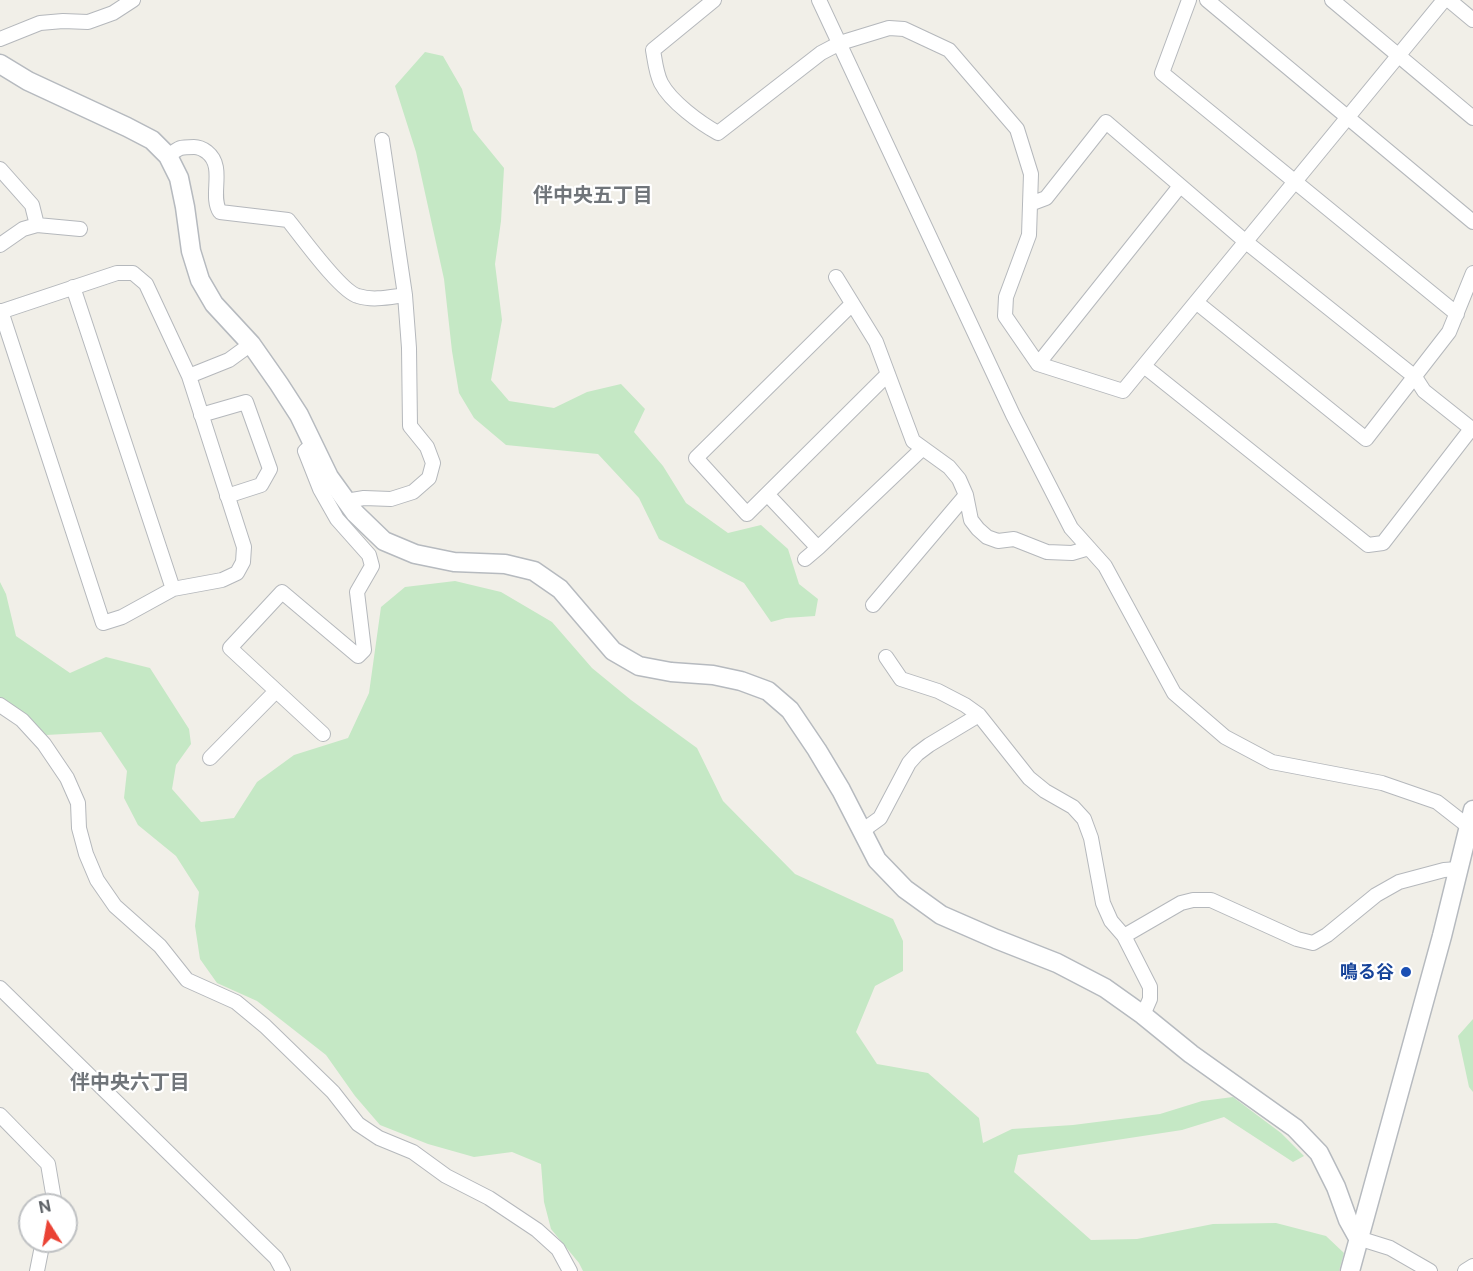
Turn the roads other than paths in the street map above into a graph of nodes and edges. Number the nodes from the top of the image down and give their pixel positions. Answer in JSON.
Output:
{"nodes":[{"id":1,"x":133,"y":0,"type":"edge"},
{"id":2,"x":714,"y":0,"type":"edge"},
{"id":3,"x":819,"y":0,"type":"edge"},
{"id":4,"x":1189,"y":0,"type":"edge"},
{"id":5,"x":1207,"y":0,"type":"edge"},
{"id":6,"x":1332,"y":0,"type":"edge"},
{"id":7,"x":1444,"y":0,"type":"edge"},
{"id":8,"x":1449,"y":0,"type":"edge"},
{"id":9,"x":1473,"y":20,"type":"edge"},
{"id":10,"x":0,"y":39,"type":"edge"},
{"id":11,"x":840,"y":42,"type":"junction"},
{"id":12,"x":1399,"y":56,"type":"junction"},
{"id":13,"x":0,"y":64,"type":"edge"},
{"id":14,"x":1348,"y":117,"type":"junction"},
{"id":15,"x":1473,"y":118,"type":"edge"},
{"id":16,"x":382,"y":140,"type":"dead end"},
{"id":17,"x":168,"y":156,"type":"junction"},
{"id":18,"x":0,"y":170,"type":"edge"},
{"id":19,"x":1296,"y":181,"type":"junction"},
{"id":20,"x":1180,"y":186,"type":"junction"},
{"id":21,"x":1030,"y":204,"type":"junction"},
{"id":22,"x":1473,"y":222,"type":"edge"},
{"id":23,"x":37,"y":225,"type":"junction"},
{"id":24,"x":80,"y":229,"type":"dead end"},
{"id":25,"x":1246,"y":242,"type":"junction"},
{"id":26,"x":0,"y":245,"type":"edge"},
{"id":27,"x":1473,"y":273,"type":"edge"},
{"id":28,"x":836,"y":277,"type":"dead end"},
{"id":29,"x":73,"y":287,"type":"junction"},
{"id":30,"x":405,"y":295,"type":"junction"},
{"id":31,"x":1196,"y":303,"type":"junction"},
{"id":32,"x":852,"y":304,"type":"junction"},
{"id":33,"x":0,"y":312,"type":"edge"},
{"id":34,"x":1457,"y":314,"type":"junction"},
{"id":35,"x":251,"y":344,"type":"junction"},
{"id":36,"x":1038,"y":364,"type":"junction"},
{"id":37,"x":1144,"y":366,"type":"junction"},
{"id":38,"x":888,"y":374,"type":"junction"},
{"id":39,"x":189,"y":376,"type":"junction"},
{"id":40,"x":1415,"y":376,"type":"junction"},
{"id":41,"x":201,"y":415,"type":"junction"},
{"id":42,"x":1472,"y":429,"type":"edge"},
{"id":43,"x":313,"y":444,"type":"junction"},
{"id":44,"x":923,"y":448,"type":"junction"},
{"id":45,"x":767,"y":494,"type":"junction"},
{"id":46,"x":966,"y":495,"type":"junction"},
{"id":47,"x":227,"y":496,"type":"junction"},
{"id":48,"x":346,"y":501,"type":"junction"},
{"id":49,"x":818,"y":548,"type":"junction"},
{"id":50,"x":1089,"y":548,"type":"junction"},
{"id":51,"x":805,"y":559,"type":"dead end"},
{"id":52,"x":173,"y":589,"type":"junction"},
{"id":53,"x":873,"y":605,"type":"dead end"},
{"id":54,"x":886,"y":657,"type":"dead end"},
{"id":55,"x":276,"y":691,"type":"junction"},
{"id":56,"x":0,"y":705,"type":"edge"},
{"id":57,"x":979,"y":715,"type":"junction"},
{"id":58,"x":323,"y":734,"type":"dead end"},
{"id":59,"x":210,"y":758,"type":"dead end"},
{"id":60,"x":1471,"y":818,"type":"edge"},
{"id":61,"x":862,"y":831,"type":"junction"},
{"id":62,"x":1464,"y":858,"type":"edge"},
{"id":63,"x":1124,"y":936,"type":"junction"},
{"id":64,"x":0,"y":988,"type":"edge"},
{"id":65,"x":1143,"y":1015,"type":"junction"},
{"id":66,"x":0,"y":1115,"type":"edge"},
{"id":67,"x":53,"y":1193,"type":"edge"},
{"id":68,"x":1358,"y":1238,"type":"junction"},
{"id":69,"x":41,"y":1253,"type":"edge"},
{"id":70,"x":1473,"y":1266,"type":"edge"},
{"id":71,"x":37,"y":1271,"type":"edge"},
{"id":72,"x":283,"y":1271,"type":"edge"},
{"id":73,"x":570,"y":1271,"type":"edge"},
{"id":74,"x":1350,"y":1271,"type":"edge"},
{"id":75,"x":1430,"y":1271,"type":"edge"},
{"id":76,"x":1465,"y":1271,"type":"edge"}],
"edges":[{"from":1,"to":10,"type":"street"},
{"from":2,"to":11,"type":"street"},
{"from":3,"to":11,"type":"street"},
{"from":4,"to":19,"type":"street"},
{"from":5,"to":14,"type":"street"},
{"from":6,"to":12,"type":"street"},
{"from":7,"to":12,"type":"street"},
{"from":8,"to":9,"type":"street"},
{"from":11,"to":21,"type":"street"},
{"from":11,"to":50,"type":"street"},
{"from":12,"to":14,"type":"street"},
{"from":12,"to":15,"type":"street"},
{"from":13,"to":17,"type":"street"},
{"from":14,"to":19,"type":"street"},
{"from":14,"to":22,"type":"street"},
{"from":16,"to":30,"type":"street"},
{"from":17,"to":30,"type":"street"},
{"from":17,"to":35,"type":"street"},
{"from":18,"to":23,"type":"street"},
{"from":19,"to":25,"type":"street"},
{"from":19,"to":34,"type":"street"},
{"from":20,"to":21,"type":"street"},
{"from":20,"to":25,"type":"street"},
{"from":20,"to":36,"type":"street"},
{"from":21,"to":36,"type":"street"},
{"from":23,"to":24,"type":"street"},
{"from":23,"to":26,"type":"street"},
{"from":25,"to":31,"type":"street"},
{"from":25,"to":40,"type":"street"},
{"from":27,"to":34,"type":"street"},
{"from":28,"to":32,"type":"street"},
{"from":29,"to":33,"type":"street"},
{"from":29,"to":39,"type":"street"},
{"from":29,"to":52,"type":"street"},
{"from":30,"to":48,"type":"street"},
{"from":31,"to":37,"type":"street"},
{"from":31,"to":40,"type":"street"},
{"from":32,"to":38,"type":"street"},
{"from":32,"to":45,"type":"street"},
{"from":33,"to":52,"type":"street"},
{"from":34,"to":40,"type":"street"},
{"from":35,"to":39,"type":"street"},
{"from":35,"to":43,"type":"street"},
{"from":36,"to":37,"type":"street"},
{"from":37,"to":42,"type":"street"},
{"from":38,"to":44,"type":"street"},
{"from":38,"to":45,"type":"street"},
{"from":39,"to":41,"type":"street"},
{"from":40,"to":42,"type":"street"},
{"from":41,"to":47,"type":"street"},
{"from":41,"to":47,"type":"street"},
{"from":43,"to":48,"type":"street"},
{"from":43,"to":55,"type":"street"},
{"from":44,"to":46,"type":"street"},
{"from":44,"to":49,"type":"street"},
{"from":45,"to":49,"type":"street"},
{"from":46,"to":50,"type":"street"},
{"from":46,"to":53,"type":"street"},
{"from":47,"to":52,"type":"street"},
{"from":48,"to":61,"type":"street"},
{"from":49,"to":51,"type":"street"},
{"from":50,"to":60,"type":"street"},
{"from":54,"to":57,"type":"street"},
{"from":55,"to":58,"type":"street"},
{"from":55,"to":59,"type":"street"},
{"from":56,"to":73,"type":"street"},
{"from":57,"to":61,"type":"street"},
{"from":57,"to":63,"type":"street"},
{"from":60,"to":62,"type":"street"},
{"from":61,"to":65,"type":"street"},
{"from":62,"to":63,"type":"street"},
{"from":62,"to":68,"type":"street"},
{"from":63,"to":65,"type":"street"},
{"from":64,"to":72,"type":"street"},
{"from":65,"to":68,"type":"street"},
{"from":66,"to":67,"type":"street"},
{"from":68,"to":74,"type":"street"},
{"from":68,"to":75,"type":"street"},
{"from":69,"to":71,"type":"street"},
{"from":70,"to":76,"type":"street"}]}
